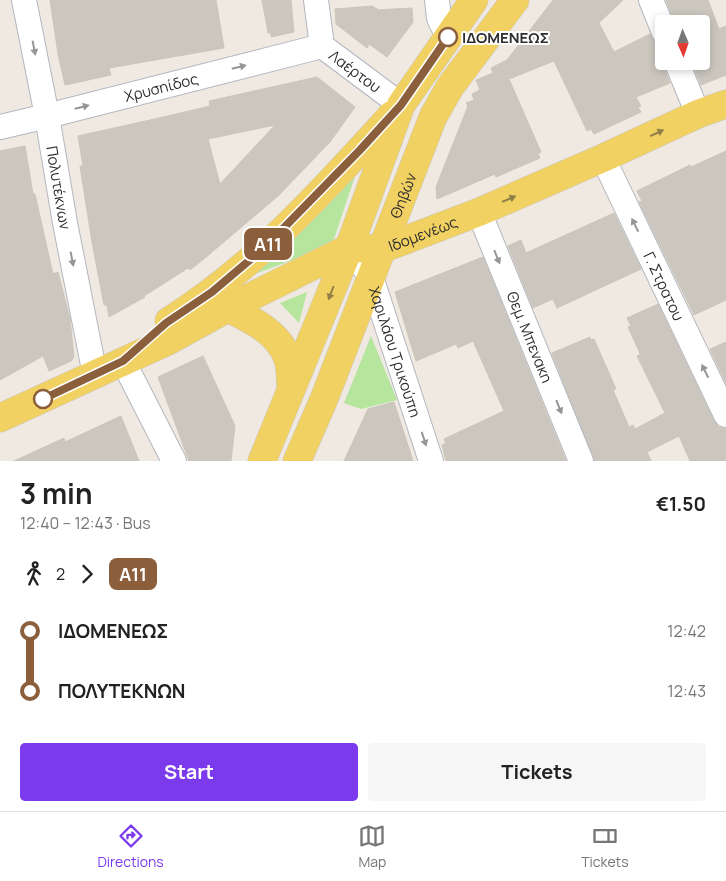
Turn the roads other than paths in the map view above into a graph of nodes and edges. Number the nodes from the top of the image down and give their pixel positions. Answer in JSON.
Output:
{"nodes":[{"id":1,"x":24,"y":0,"type":"edge"},
{"id":2,"x":316,"y":0,"type":"edge"},
{"id":3,"x":437,"y":0,"type":"edge"},
{"id":4,"x":474,"y":0,"type":"edge"},
{"id":5,"x":515,"y":0,"type":"edge"},
{"id":6,"x":651,"y":0,"type":"edge"},
{"id":7,"x":657,"y":15,"type":"edge"},
{"id":8,"x":448,"y":37,"type":"junction"},
{"id":9,"x":322,"y":46,"type":"junction"},
{"id":10,"x":680,"y":70,"type":"edge"},
{"id":11,"x":726,"y":104,"type":"edge"},
{"id":12,"x":401,"y":105,"type":"junction"},
{"id":13,"x":698,"y":114,"type":"junction"},
{"id":14,"x":47,"y":116,"type":"junction"},
{"id":15,"x":0,"y":127,"type":"edge"},
{"id":16,"x":603,"y":158,"type":"junction"},
{"id":17,"x":479,"y":212,"type":"junction"},
{"id":18,"x":349,"y":248,"type":"junction"},
{"id":19,"x":382,"y":249,"type":"junction"},
{"id":20,"x":371,"y":277,"type":"junction"},
{"id":21,"x":228,"y":308,"type":"junction"},
{"id":22,"x":123,"y":361,"type":"junction"},
{"id":23,"x":95,"y":375,"type":"junction"},
{"id":24,"x":291,"y":388,"type":"junction"},
{"id":25,"x":726,"y":416,"type":"edge"},
{"id":26,"x":0,"y":418,"type":"edge"},
{"id":27,"x":170,"y":457,"type":"edge"},
{"id":28,"x":262,"y":461,"type":"edge"},
{"id":29,"x":297,"y":461,"type":"edge"},
{"id":30,"x":431,"y":461,"type":"edge"},
{"id":31,"x":581,"y":461,"type":"edge"}],
"edges":[{"from":1,"to":14,"type":"street","name":"Πολυτέκνων","one_way":true},
{"from":2,"to":9,"type":"street","name":"Λαέρτου"},
{"from":3,"to":8,"type":"street"},
{"from":4,"to":8,"type":"main road"},
{"from":5,"to":19,"type":"main road","name":"Θηβών"},
{"from":6,"to":7,"type":"street"},
{"from":8,"to":12,"type":"main road"},
{"from":9,"to":12,"type":"street","name":"Λαέρτου"},
{"from":14,"to":9,"type":"street","name":"Χρυσηίδος","one_way":true},
{"from":10,"to":13,"type":"street"},
{"from":11,"to":13,"type":"main road","name":"Ιδομενέως"},
{"from":12,"to":18,"type":"main road"},
{"from":12,"to":22,"type":"main road","name":"Ιδομενέως"},
{"from":16,"to":13,"type":"main road","name":"Ιδομενέως","one_way":true},
{"from":14,"to":15,"type":"street","name":"Χρυσηίδος"},
{"from":14,"to":23,"type":"street","name":"Πολυτέκνων","one_way":true},
{"from":17,"to":16,"type":"main road","name":"Ιδομενέως","one_way":true},
{"from":25,"to":16,"type":"street","name":"Γ. Στρατου","one_way":true},
{"from":17,"to":19,"type":"main road","name":"Ιδομενέως"},
{"from":17,"to":31,"type":"street","name":"Θεμ. Μπενακη","one_way":true},
{"from":18,"to":19,"type":"main road","name":"Ιδομενέως"},
{"from":18,"to":20,"type":"street","name":"Χαριλάου Τρικούπη"},
{"from":18,"to":21,"type":"main road","name":"Ιδομενέως"},
{"from":18,"to":24,"type":"main road","one_way":true},
{"from":19,"to":20,"type":"main road","name":"Θηβών"},
{"from":20,"to":29,"type":"main road","name":"Θηβών"},
{"from":20,"to":30,"type":"street","name":"Χαριλάου Τρικούπη","one_way":true},
{"from":21,"to":22,"type":"main road","name":"Ιδομενέως"},
{"from":21,"to":24,"type":"main road"},
{"from":22,"to":23,"type":"main road","name":"Ιδομενέως"},
{"from":22,"to":27,"type":"street"},
{"from":23,"to":26,"type":"main road","name":"Ιδομενέως"},
{"from":24,"to":28,"type":"main road"}]}
